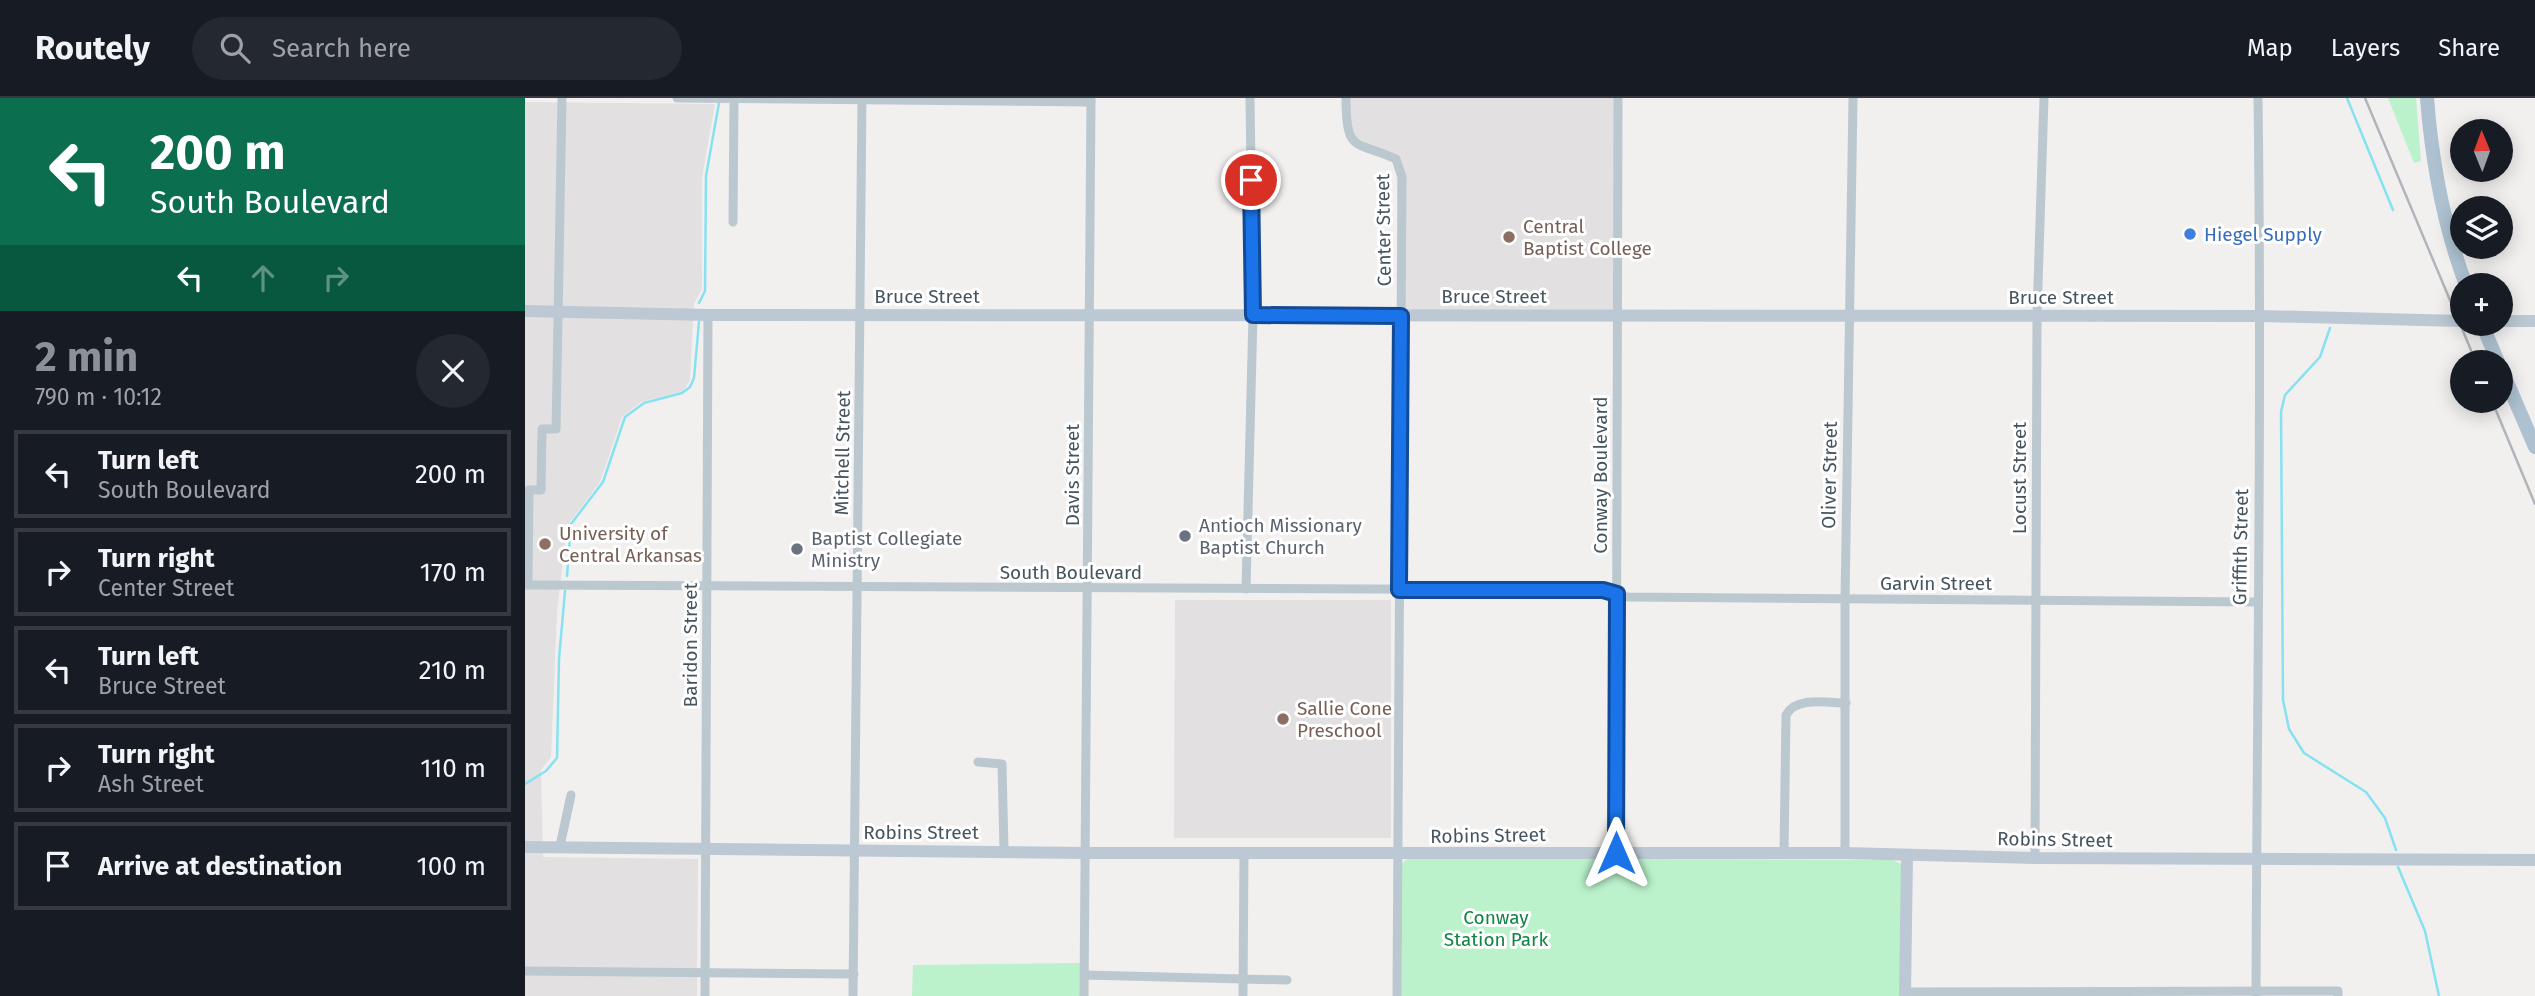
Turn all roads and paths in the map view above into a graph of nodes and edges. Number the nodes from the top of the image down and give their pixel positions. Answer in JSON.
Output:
{"nodes":[{"id":1,"x":562,"y":98,"type":"edge"},
{"id":2,"x":677,"y":98,"type":"edge"},
{"id":3,"x":1250,"y":98,"type":"edge"},
{"id":4,"x":1346,"y":98,"type":"edge"},
{"id":5,"x":1618,"y":98,"type":"edge"},
{"id":6,"x":1853,"y":98,"type":"edge"},
{"id":7,"x":2044,"y":98,"type":"edge"},
{"id":8,"x":2258,"y":98,"type":"edge"},
{"id":9,"x":2427,"y":98,"type":"edge"},
{"id":10,"x":734,"y":99,"type":"edge"},
{"id":11,"x":862,"y":99,"type":"edge"},
{"id":12,"x":1091,"y":100,"type":"edge"},
{"id":13,"x":733,"y":222,"type":"dead end"},
{"id":14,"x":2462,"y":273,"type":"edge"},
{"id":15,"x":525,"y":311,"type":"edge"},
{"id":16,"x":558,"y":312,"type":"junction"},
{"id":17,"x":708,"y":315,"type":"junction"},
{"id":18,"x":861,"y":315,"type":"junction"},
{"id":19,"x":1091,"y":315,"type":"junction"},
{"id":20,"x":1253,"y":315,"type":"junction"},
{"id":21,"x":1401,"y":316,"type":"junction"},
{"id":22,"x":1619,"y":316,"type":"junction"},
{"id":23,"x":1849,"y":316,"type":"junction"},
{"id":24,"x":2037,"y":316,"type":"junction"},
{"id":25,"x":2261,"y":316,"type":"junction"},
{"id":26,"x":2450,"y":321,"type":"edge"},
{"id":27,"x":2513,"y":321,"type":"edge"},
{"id":28,"x":2535,"y":321,"type":"edge"},
{"id":29,"x":2513,"y":396,"type":"edge"},
{"id":30,"x":2535,"y":447,"type":"edge"},
{"id":31,"x":527,"y":585,"type":"edge"},
{"id":32,"x":708,"y":586,"type":"junction"},
{"id":33,"x":858,"y":587,"type":"junction"},
{"id":34,"x":1246,"y":589,"type":"junction"},
{"id":35,"x":1089,"y":590,"type":"junction"},
{"id":36,"x":1399,"y":590,"type":"junction"},
{"id":37,"x":1617,"y":594,"type":"junction"},
{"id":38,"x":1845,"y":600,"type":"junction"},
{"id":39,"x":2036,"y":601,"type":"junction"},
{"id":40,"x":2256,"y":603,"type":"junction"},
{"id":41,"x":1846,"y":703,"type":"junction"},
{"id":42,"x":978,"y":762,"type":"dead end"},
{"id":43,"x":571,"y":795,"type":"dead end"},
{"id":44,"x":560,"y":846,"type":"junction"},
{"id":45,"x":525,"y":847,"type":"edge"},
{"id":46,"x":706,"y":850,"type":"junction"},
{"id":47,"x":853,"y":851,"type":"junction"},
{"id":48,"x":1004,"y":851,"type":"junction"},
{"id":49,"x":1244,"y":852,"type":"junction"},
{"id":50,"x":1086,"y":853,"type":"junction"},
{"id":51,"x":1616,"y":853,"type":"junction"},
{"id":52,"x":1784,"y":853,"type":"junction"},
{"id":53,"x":1845,"y":853,"type":"junction"},
{"id":54,"x":1398,"y":855,"type":"junction"},
{"id":55,"x":1907,"y":855,"type":"junction"},
{"id":56,"x":2035,"y":858,"type":"junction"},
{"id":57,"x":2257,"y":860,"type":"junction"},
{"id":58,"x":2535,"y":860,"type":"edge"},
{"id":59,"x":525,"y":971,"type":"edge"},
{"id":60,"x":706,"y":972,"type":"junction"},
{"id":61,"x":854,"y":974,"type":"junction"},
{"id":62,"x":1085,"y":975,"type":"junction"},
{"id":63,"x":1244,"y":979,"type":"junction"},
{"id":64,"x":1287,"y":980,"type":"dead end"},
{"id":65,"x":2256,"y":993,"type":"edge"},
{"id":66,"x":2338,"y":993,"type":"edge"},
{"id":67,"x":1905,"y":994,"type":"edge"},
{"id":68,"x":2008,"y":994,"type":"edge"},
{"id":69,"x":2089,"y":994,"type":"edge"},
{"id":70,"x":2171,"y":994,"type":"edge"},
{"id":71,"x":705,"y":996,"type":"edge"},
{"id":72,"x":853,"y":996,"type":"edge"},
{"id":73,"x":1084,"y":996,"type":"edge"},
{"id":74,"x":1243,"y":996,"type":"edge"},
{"id":75,"x":1397,"y":996,"type":"edge"}],
"edges":[{"from":1,"to":16,"type":"street"},
{"from":2,"to":10,"type":"street"},
{"from":3,"to":20,"type":"street"},
{"from":4,"to":21,"type":"street","name":"Center Street"},
{"from":5,"to":22,"type":"street","name":"Conway Boulevard"},
{"from":6,"to":23,"type":"street","name":"Oliver Street"},
{"from":7,"to":24,"type":"street","name":"Locust Street"},
{"from":8,"to":25,"type":"street","name":"Griffith Street"},
{"from":9,"to":14,"type":"main road"},
{"from":10,"to":11,"type":"street"},
{"from":10,"to":13,"type":"street"},
{"from":11,"to":12,"type":"street"},
{"from":11,"to":18,"type":"street","name":"Mitchell Street"},
{"from":12,"to":19,"type":"street","name":"Davis Street"},
{"from":15,"to":16,"type":"street","name":"Bruce Street"},
{"from":16,"to":17,"type":"street","name":"Bruce Street"},
{"from":16,"to":31,"type":"street"},
{"from":17,"to":18,"type":"street","name":"Bruce Street"},
{"from":17,"to":32,"type":"street","name":"Baridon Street"},
{"from":18,"to":19,"type":"street","name":"Bruce Street"},
{"from":18,"to":33,"type":"street","name":"Mitchell Street"},
{"from":19,"to":20,"type":"street","name":"Bruce Street"},
{"from":19,"to":35,"type":"street","name":"Davis Street"},
{"from":20,"to":21,"type":"street","name":"Bruce Street"},
{"from":20,"to":34,"type":"street"},
{"from":21,"to":22,"type":"street","name":"Bruce Street"},
{"from":21,"to":36,"type":"street","name":"Center Street"},
{"from":22,"to":23,"type":"street","name":"Bruce Street"},
{"from":22,"to":37,"type":"street","name":"Conway Boulevard"},
{"from":23,"to":24,"type":"street","name":"Bruce Street"},
{"from":23,"to":38,"type":"street","name":"Oliver Street"},
{"from":24,"to":25,"type":"street","name":"Bruce Street"},
{"from":24,"to":39,"type":"street","name":"Locust Street"},
{"from":25,"to":26,"type":"street","name":"Bruce Street"},
{"from":25,"to":40,"type":"street","name":"Griffith Street"},
{"from":27,"to":28,"type":"street"},
{"from":29,"to":30,"type":"main road"},
{"from":31,"to":32,"type":"street","name":"South Boulevard"},
{"from":32,"to":33,"type":"street","name":"South Boulevard"},
{"from":32,"to":46,"type":"street","name":"Baridon Street"},
{"from":33,"to":35,"type":"street","name":"South Boulevard"},
{"from":33,"to":47,"type":"street","name":"Mitchell Street"},
{"from":34,"to":35,"type":"street","name":"South Boulevard"},
{"from":34,"to":36,"type":"street","name":"South Boulevard"},
{"from":35,"to":50,"type":"street","name":"Davis Street"},
{"from":36,"to":37,"type":"street","name":"South Boulevard"},
{"from":36,"to":54,"type":"street","name":"Center Street"},
{"from":37,"to":38,"type":"street","name":"Garvin Street"},
{"from":37,"to":51,"type":"street","name":"Conway Boulevard"},
{"from":38,"to":39,"type":"street","name":"Garvin Street"},
{"from":38,"to":41,"type":"street","name":"Oliver Street"},
{"from":39,"to":40,"type":"street","name":"Garvin Street"},
{"from":39,"to":56,"type":"street","name":"Locust Street"},
{"from":40,"to":57,"type":"street","name":"Griffith Street"},
{"from":41,"to":52,"type":"street"},
{"from":41,"to":53,"type":"street","name":"Oliver Street"},
{"from":42,"to":48,"type":"street"},
{"from":43,"to":44,"type":"street"},
{"from":44,"to":45,"type":"street","name":"Robins Street"},
{"from":44,"to":46,"type":"street","name":"Robins Street"},
{"from":46,"to":47,"type":"street","name":"Robins Street"},
{"from":46,"to":60,"type":"street","name":"Baridon Street"},
{"from":47,"to":48,"type":"street","name":"Robins Street"},
{"from":47,"to":61,"type":"street","name":"Mitchell Street"},
{"from":48,"to":50,"type":"street","name":"Robins Street"},
{"from":49,"to":50,"type":"street","name":"Robins Street"},
{"from":49,"to":54,"type":"street","name":"Robins Street"},
{"from":49,"to":63,"type":"street"},
{"from":50,"to":62,"type":"street","name":"Davis Street"},
{"from":51,"to":52,"type":"street","name":"Robins Street"},
{"from":51,"to":54,"type":"street","name":"Robins Street"},
{"from":52,"to":53,"type":"street","name":"Robins Street"},
{"from":53,"to":55,"type":"street","name":"Robins Street"},
{"from":54,"to":75,"type":"street","name":"Center Street"},
{"from":55,"to":56,"type":"street","name":"Robins Street"},
{"from":55,"to":67,"type":"street"},
{"from":56,"to":57,"type":"street","name":"Robins Street"},
{"from":57,"to":58,"type":"street","name":"Robins Street"},
{"from":57,"to":65,"type":"street","name":"Griffith Street"},
{"from":59,"to":60,"type":"street"},
{"from":60,"to":61,"type":"street"},
{"from":60,"to":71,"type":"street","name":"Baridon Street"},
{"from":61,"to":72,"type":"street","name":"Mitchell Street"},
{"from":62,"to":63,"type":"street"},
{"from":62,"to":73,"type":"street","name":"Davis Street"},
{"from":63,"to":64,"type":"street"},
{"from":63,"to":74,"type":"street"},
{"from":65,"to":66,"type":"street"},
{"from":65,"to":70,"type":"street"},
{"from":67,"to":68,"type":"street"},
{"from":68,"to":69,"type":"street"},
{"from":69,"to":70,"type":"street"}]}
